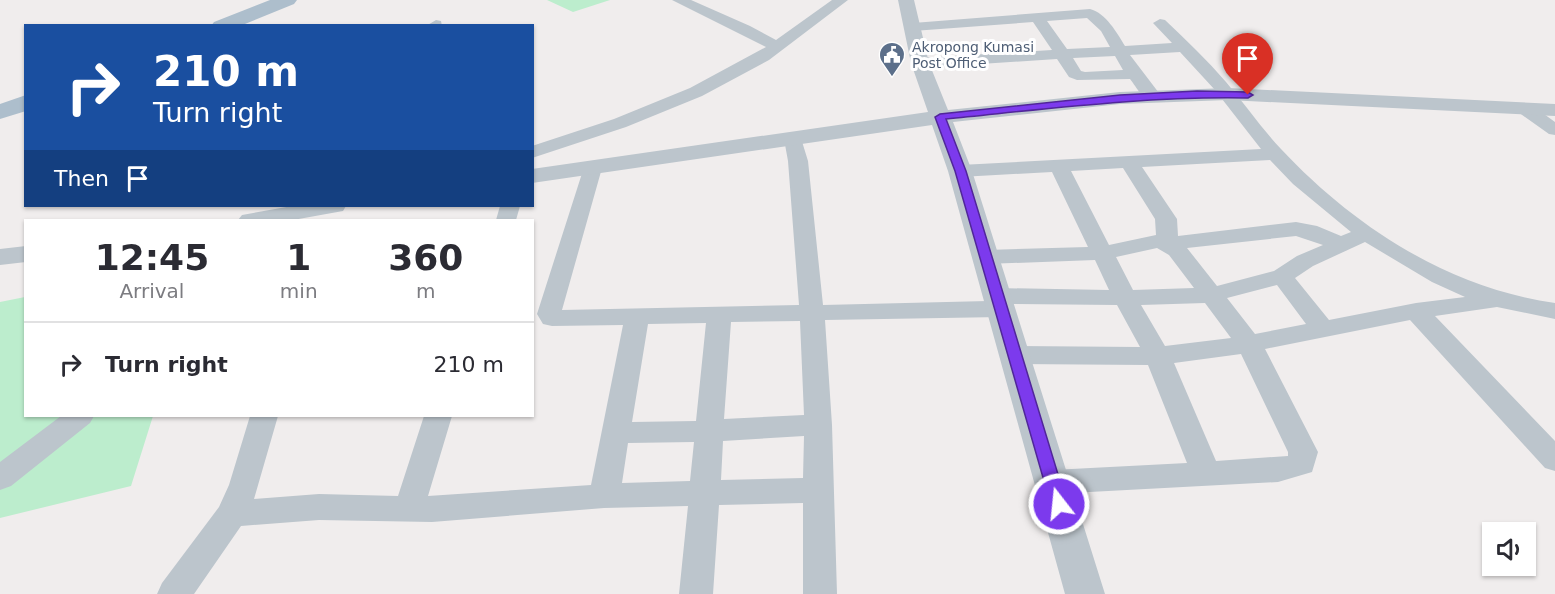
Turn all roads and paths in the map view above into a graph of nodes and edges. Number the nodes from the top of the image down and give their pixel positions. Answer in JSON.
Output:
{"nodes":[{"id":1,"x":286,"y":0,"type":"edge"},
{"id":2,"x":679,"y":0,"type":"edge"},
{"id":3,"x":841,"y":0,"type":"edge"},
{"id":4,"x":1035,"y":0,"type":"edge"},
{"id":5,"x":910,"y":13,"type":"edge"},
{"id":6,"x":1043,"y":17,"type":"junction"},
{"id":7,"x":225,"y":24,"type":"edge"},
{"id":8,"x":1160,"y":24,"type":"dead end"},
{"id":9,"x":777,"y":47,"type":"junction"},
{"id":10,"x":1185,"y":47,"type":"junction"},
{"id":11,"x":1119,"y":52,"type":"junction"},
{"id":12,"x":1063,"y":56,"type":"junction"},
{"id":13,"x":920,"y":63,"type":"junction"},
{"id":14,"x":1134,"y":74,"type":"junction"},
{"id":15,"x":1228,"y":94,"type":"junction"},
{"id":16,"x":1153,"y":97,"type":"junction"},
{"id":17,"x":24,"y":103,"type":"edge"},
{"id":18,"x":1524,"y":108,"type":"junction"},
{"id":19,"x":1555,"y":110,"type":"edge"},
{"id":20,"x":0,"y":112,"type":"edge"},
{"id":21,"x":940,"y":117,"type":"junction"},
{"id":22,"x":1555,"y":130,"type":"edge"},
{"id":23,"x":793,"y":139,"type":"junction"},
{"id":24,"x":534,"y":151,"type":"edge"},
{"id":25,"x":1275,"y":154,"type":"junction"},
{"id":26,"x":1129,"y":162,"type":"junction"},
{"id":27,"x":1059,"y":167,"type":"junction"},
{"id":28,"x":592,"y":168,"type":"junction"},
{"id":29,"x":960,"y":171,"type":"junction"},
{"id":30,"x":534,"y":176,"type":"edge"},
{"id":31,"x":330,"y":207,"type":"edge"},
{"id":32,"x":299,"y":216,"type":"edge"},
{"id":33,"x":263,"y":219,"type":"edge"},
{"id":34,"x":1365,"y":234,"type":"junction"},
{"id":35,"x":1168,"y":244,"type":"junction"},
{"id":36,"x":1343,"y":245,"type":"junction"},
{"id":37,"x":1104,"y":253,"type":"junction"},
{"id":38,"x":24,"y":254,"type":"edge"},
{"id":39,"x":0,"y":257,"type":"edge"},
{"id":40,"x":986,"y":257,"type":"junction"},
{"id":41,"x":1282,"y":276,"type":"junction"},
{"id":42,"x":1211,"y":295,"type":"junction"},
{"id":43,"x":1125,"y":298,"type":"junction"},
{"id":44,"x":1497,"y":300,"type":"junction"},
{"id":45,"x":998,"y":303,"type":"junction"},
{"id":46,"x":1416,"y":311,"type":"junction"},
{"id":47,"x":1555,"y":311,"type":"edge"},
{"id":48,"x":811,"y":313,"type":"junction"},
{"id":49,"x":719,"y":315,"type":"junction"},
{"id":50,"x":637,"y":318,"type":"junction"},
{"id":51,"x":1322,"y":328,"type":"junction"},
{"id":52,"x":1250,"y":344,"type":"junction"},
{"id":53,"x":1014,"y":355,"type":"junction"},
{"id":54,"x":1158,"y":356,"type":"junction"},
{"id":55,"x":79,"y":417,"type":"edge"},
{"id":56,"x":264,"y":417,"type":"edge"},
{"id":57,"x":438,"y":417,"type":"edge"},
{"id":58,"x":818,"y":425,"type":"junction"},
{"id":59,"x":708,"y":431,"type":"junction"},
{"id":60,"x":616,"y":433,"type":"junction"},
{"id":61,"x":1555,"y":460,"type":"edge"},
{"id":62,"x":1206,"y":474,"type":"junction"},
{"id":63,"x":0,"y":478,"type":"edge"},
{"id":64,"x":1052,"y":482,"type":"junction"},
{"id":65,"x":817,"y":490,"type":"junction"},
{"id":66,"x":703,"y":492,"type":"junction"},
{"id":67,"x":604,"y":496,"type":"junction"},
{"id":68,"x":409,"y":509,"type":"junction"},
{"id":69,"x":232,"y":514,"type":"junction"},
{"id":70,"x":174,"y":594,"type":"edge"},
{"id":71,"x":696,"y":594,"type":"edge"},
{"id":72,"x":820,"y":594,"type":"edge"},
{"id":73,"x":1085,"y":594,"type":"edge"}],
"edges":[{"from":1,"to":7,"type":"main road"},
{"from":2,"to":9,"type":"street"},
{"from":3,"to":9,"type":"street"},
{"from":4,"to":6,"type":"street"},
{"from":5,"to":6,"type":"street"},
{"from":5,"to":13,"type":"street"},
{"from":6,"to":11,"type":"street"},
{"from":6,"to":12,"type":"street"},
{"from":8,"to":10,"type":"street"},
{"from":9,"to":24,"type":"street"},
{"from":10,"to":11,"type":"street"},
{"from":10,"to":15,"type":"street"},
{"from":11,"to":12,"type":"street"},
{"from":11,"to":14,"type":"street"},
{"from":12,"to":13,"type":"street"},
{"from":12,"to":14,"type":"street"},
{"from":13,"to":21,"type":"street"},
{"from":14,"to":16,"type":"street"},
{"from":15,"to":16,"type":"street"},
{"from":15,"to":18,"type":"street"},
{"from":15,"to":25,"type":"street"},
{"from":16,"to":21,"type":"street"},
{"from":17,"to":20,"type":"main road"},
{"from":18,"to":19,"type":"street"},
{"from":18,"to":22,"type":"street"},
{"from":21,"to":23,"type":"street"},
{"from":21,"to":29,"type":"street"},
{"from":23,"to":28,"type":"street"},
{"from":23,"to":48,"type":"street"},
{"from":25,"to":26,"type":"street"},
{"from":25,"to":34,"type":"street"},
{"from":26,"to":27,"type":"street"},
{"from":26,"to":35,"type":"street"},
{"from":27,"to":29,"type":"street"},
{"from":27,"to":37,"type":"street"},
{"from":28,"to":30,"type":"street"},
{"from":28,"to":50,"type":"street"},
{"from":29,"to":40,"type":"street"},
{"from":31,"to":32,"type":"street"},
{"from":32,"to":33,"type":"street"},
{"from":34,"to":36,"type":"street"},
{"from":34,"to":44,"type":"street"},
{"from":35,"to":36,"type":"street"},
{"from":35,"to":37,"type":"street"},
{"from":35,"to":42,"type":"street"},
{"from":36,"to":41,"type":"street"},
{"from":37,"to":40,"type":"street"},
{"from":37,"to":43,"type":"street"},
{"from":38,"to":39,"type":"street"},
{"from":40,"to":45,"type":"street"},
{"from":41,"to":42,"type":"street"},
{"from":41,"to":51,"type":"street"},
{"from":42,"to":43,"type":"street"},
{"from":42,"to":52,"type":"street"},
{"from":43,"to":45,"type":"street"},
{"from":43,"to":54,"type":"street"},
{"from":44,"to":46,"type":"street"},
{"from":44,"to":47,"type":"street"},
{"from":45,"to":48,"type":"street"},
{"from":45,"to":53,"type":"street"},
{"from":46,"to":51,"type":"street"},
{"from":46,"to":61,"type":"street"},
{"from":48,"to":49,"type":"street"},
{"from":48,"to":58,"type":"street"},
{"from":49,"to":50,"type":"street"},
{"from":49,"to":59,"type":"street"},
{"from":50,"to":60,"type":"street"},
{"from":51,"to":52,"type":"street"},
{"from":52,"to":54,"type":"street"},
{"from":52,"to":62,"type":"street"},
{"from":53,"to":54,"type":"street"},
{"from":53,"to":64,"type":"street"},
{"from":54,"to":62,"type":"street"},
{"from":55,"to":63,"type":"street"},
{"from":56,"to":69,"type":"street"},
{"from":57,"to":68,"type":"street"},
{"from":58,"to":59,"type":"street"},
{"from":58,"to":65,"type":"street"},
{"from":59,"to":60,"type":"street"},
{"from":59,"to":66,"type":"street"},
{"from":60,"to":67,"type":"street"},
{"from":62,"to":64,"type":"street"},
{"from":64,"to":73,"type":"street"},
{"from":65,"to":66,"type":"street"},
{"from":65,"to":72,"type":"street"},
{"from":66,"to":67,"type":"street"},
{"from":66,"to":71,"type":"street"},
{"from":67,"to":68,"type":"street"},
{"from":68,"to":69,"type":"street"},
{"from":69,"to":70,"type":"street"}]}
